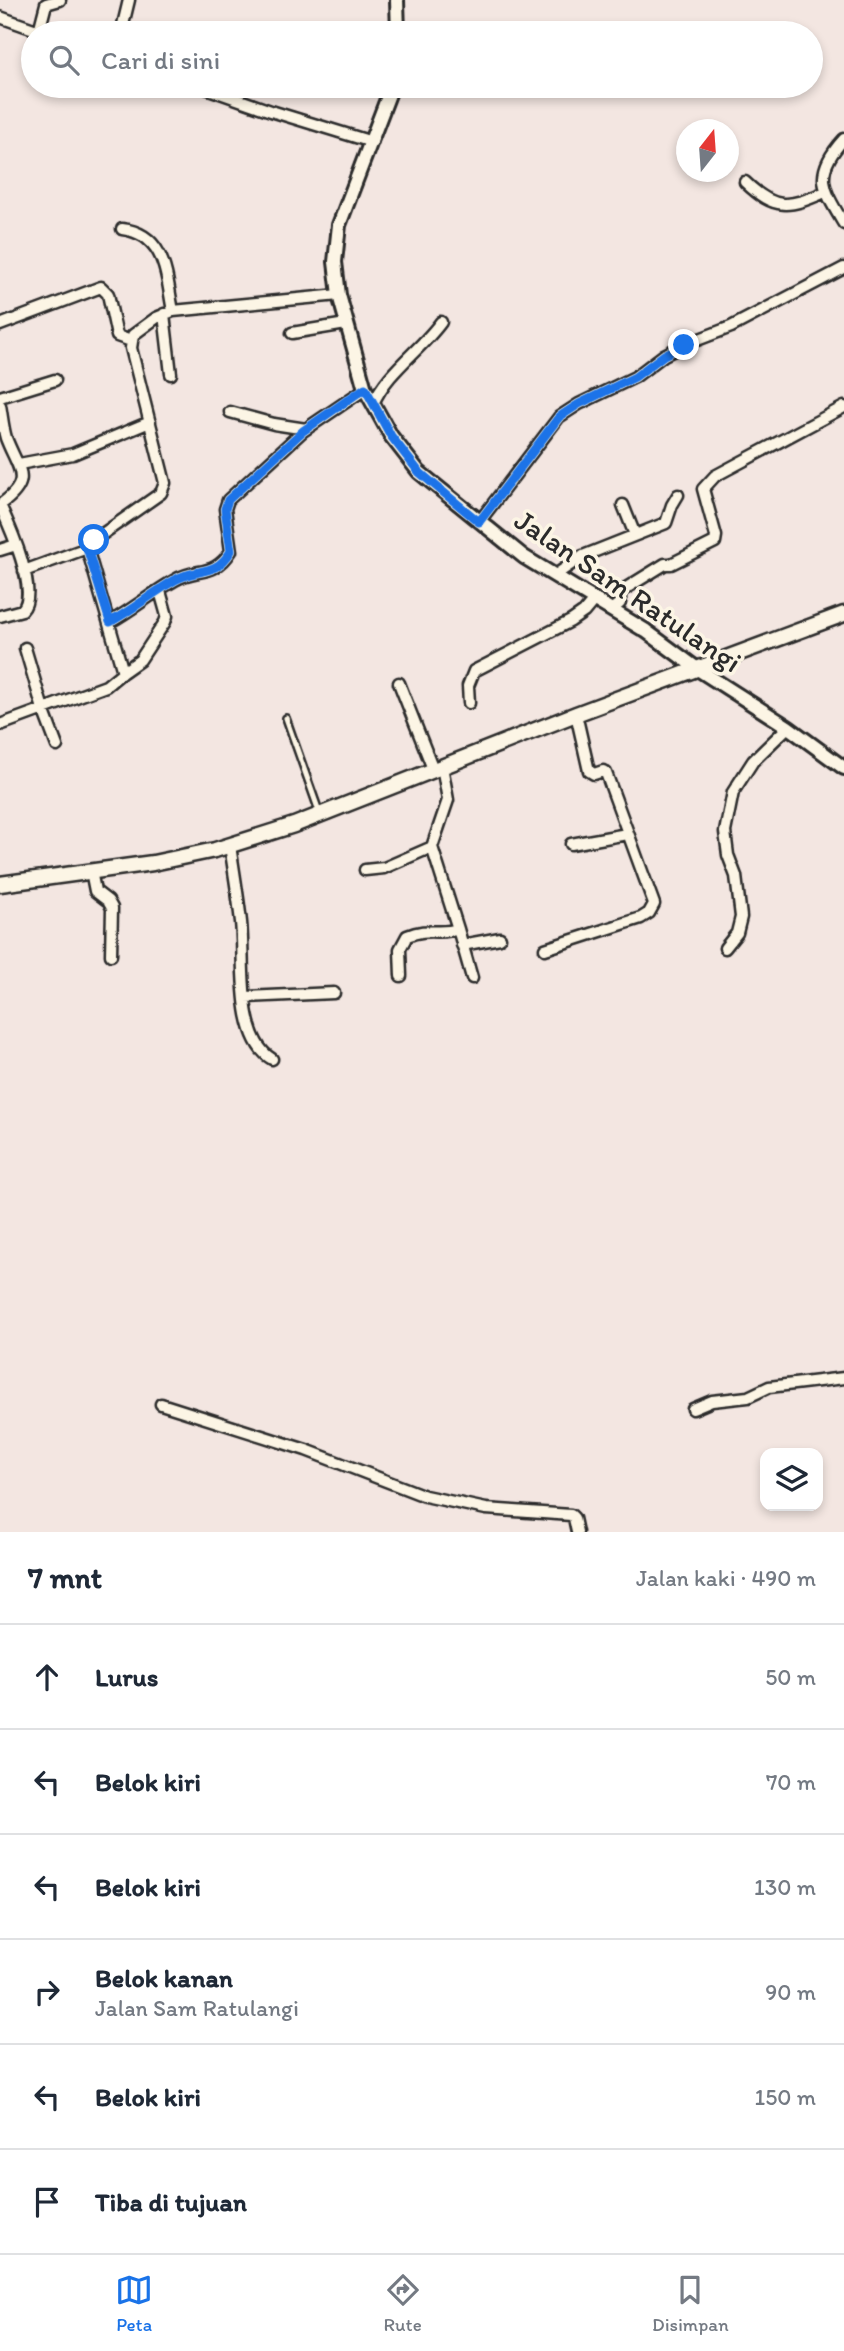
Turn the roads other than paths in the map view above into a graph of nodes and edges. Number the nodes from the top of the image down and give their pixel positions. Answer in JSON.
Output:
{"nodes":[{"id":1,"x":60,"y":0,"type":"edge"},
{"id":2,"x":129,"y":0,"type":"edge"},
{"id":3,"x":397,"y":0,"type":"edge"},
{"id":4,"x":0,"y":16,"type":"edge"},
{"id":5,"x":44,"y":21,"type":"edge"},
{"id":6,"x":124,"y":21,"type":"edge"},
{"id":7,"x":398,"y":21,"type":"edge"},
{"id":8,"x":21,"y":24,"type":"edge"},
{"id":9,"x":234,"y":98,"type":"edge"},
{"id":10,"x":388,"y":98,"type":"edge"},
{"id":11,"x":844,"y":139,"type":"edge"},
{"id":12,"x":372,"y":142,"type":"junction"},
{"id":13,"x":746,"y":183,"type":"dead end"},
{"id":14,"x":825,"y":192,"type":"junction"},
{"id":15,"x":844,"y":224,"type":"edge"},
{"id":16,"x":122,"y":229,"type":"dead end"},
{"id":17,"x":844,"y":268,"type":"edge"},
{"id":18,"x":338,"y":295,"type":"junction"},
{"id":19,"x":169,"y":313,"type":"junction"},
{"id":20,"x":441,"y":322,"type":"dead end"},
{"id":21,"x":346,"y":324,"type":"junction"},
{"id":22,"x":0,"y":325,"type":"edge"},
{"id":23,"x":292,"y":333,"type":"dead end"},
{"id":24,"x":131,"y":341,"type":"junction"},
{"id":25,"x":171,"y":374,"type":"dead end"},
{"id":26,"x":55,"y":380,"type":"dead end"},
{"id":27,"x":365,"y":388,"type":"junction"},
{"id":28,"x":0,"y":397,"type":"edge"},
{"id":29,"x":373,"y":404,"type":"junction"},
{"id":30,"x":0,"y":405,"type":"edge"},
{"id":31,"x":844,"y":407,"type":"edge"},
{"id":32,"x":230,"y":412,"type":"dead end"},
{"id":33,"x":150,"y":422,"type":"junction"},
{"id":34,"x":306,"y":429,"type":"junction"},
{"id":35,"x":19,"y":464,"type":"junction"},
{"id":36,"x":678,"y":495,"type":"dead end"},
{"id":37,"x":0,"y":505,"type":"edge"},
{"id":38,"x":624,"y":505,"type":"dead end"},
{"id":39,"x":479,"y":522,"type":"junction"},
{"id":40,"x":635,"y":535,"type":"junction"},
{"id":41,"x":16,"y":545,"type":"junction"},
{"id":42,"x":87,"y":548,"type":"junction"},
{"id":43,"x":0,"y":550,"type":"edge"},
{"id":44,"x":24,"y":571,"type":"junction"},
{"id":45,"x":554,"y":576,"type":"junction"},
{"id":46,"x":160,"y":591,"type":"junction"},
{"id":47,"x":594,"y":600,"type":"junction"},
{"id":48,"x":611,"y":610,"type":"junction"},
{"id":49,"x":844,"y":614,"type":"edge"},
{"id":50,"x":0,"y":616,"type":"edge"},
{"id":51,"x":110,"y":622,"type":"junction"},
{"id":52,"x":25,"y":648,"type":"dead end"},
{"id":53,"x":696,"y":668,"type":"junction"},
{"id":54,"x":123,"y":673,"type":"junction"},
{"id":55,"x":399,"y":683,"type":"dead end"},
{"id":56,"x":469,"y":703,"type":"dead end"},
{"id":57,"x":43,"y":709,"type":"junction"},
{"id":58,"x":576,"y":714,"type":"junction"},
{"id":59,"x":286,"y":718,"type":"dead end"},
{"id":60,"x":0,"y":725,"type":"edge"},
{"id":61,"x":788,"y":727,"type":"junction"},
{"id":62,"x":57,"y":746,"type":"dead end"},
{"id":63,"x":438,"y":768,"type":"junction"},
{"id":64,"x":844,"y":768,"type":"edge"},
{"id":65,"x":320,"y":814,"type":"junction"},
{"id":66,"x":627,"y":834,"type":"junction"},
{"id":67,"x":571,"y":844,"type":"dead end"},
{"id":68,"x":230,"y":846,"type":"junction"},
{"id":69,"x":432,"y":847,"type":"junction"},
{"id":70,"x":365,"y":870,"type":"dead end"},
{"id":71,"x":91,"y":871,"type":"junction"},
{"id":72,"x":0,"y":884,"type":"edge"},
{"id":73,"x":458,"y":929,"type":"junction"},
{"id":74,"x":500,"y":938,"type":"dead end"},
{"id":75,"x":462,"y":944,"type":"junction"},
{"id":76,"x":725,"y":948,"type":"dead end"},
{"id":77,"x":545,"y":950,"type":"dead end"},
{"id":78,"x":111,"y":955,"type":"dead end"},
{"id":79,"x":401,"y":976,"type":"dead end"},
{"id":80,"x":472,"y":978,"type":"dead end"},
{"id":81,"x":334,"y":993,"type":"dead end"},
{"id":82,"x":246,"y":997,"type":"junction"},
{"id":83,"x":272,"y":1059,"type":"dead end"},
{"id":84,"x":844,"y":1378,"type":"edge"},
{"id":85,"x":161,"y":1404,"type":"dead end"},
{"id":86,"x":693,"y":1409,"type":"dead end"},
{"id":87,"x":577,"y":1532,"type":"edge"}],
"edges":[{"from":1,"to":5,"type":"street"},
{"from":2,"to":6,"type":"street"},
{"from":3,"to":7,"type":"street"},
{"from":4,"to":8,"type":"street"},
{"from":9,"to":12,"type":"street"},
{"from":10,"to":12,"type":"street","name":"Jalan Sam Ratulangi"},
{"from":11,"to":14,"type":"street"},
{"from":12,"to":18,"type":"street","name":"Jalan Sam Ratulangi"},
{"from":13,"to":14,"type":"street"},
{"from":14,"to":15,"type":"street"},
{"from":16,"to":19,"type":"street"},
{"from":17,"to":39,"type":"street"},
{"from":18,"to":19,"type":"street"},
{"from":18,"to":21,"type":"street","name":"Jalan Sam Ratulangi"},
{"from":19,"to":24,"type":"street"},
{"from":19,"to":25,"type":"street"},
{"from":20,"to":29,"type":"street"},
{"from":21,"to":23,"type":"street"},
{"from":21,"to":27,"type":"street","name":"Jalan Sam Ratulangi"},
{"from":22,"to":24,"type":"street"},
{"from":24,"to":33,"type":"street"},
{"from":26,"to":28,"type":"street"},
{"from":27,"to":29,"type":"street","name":"Jalan Sam Ratulangi"},
{"from":27,"to":34,"type":"street"},
{"from":29,"to":39,"type":"street","name":"Jalan Sam Ratulangi"},
{"from":30,"to":35,"type":"street"},
{"from":31,"to":48,"type":"street"},
{"from":32,"to":34,"type":"street"},
{"from":33,"to":35,"type":"street"},
{"from":33,"to":42,"type":"street"},
{"from":34,"to":46,"type":"street"},
{"from":35,"to":37,"type":"street"},
{"from":36,"to":40,"type":"street"},
{"from":37,"to":41,"type":"street"},
{"from":38,"to":40,"type":"street"},
{"from":39,"to":45,"type":"street","name":"Jalan Sam Ratulangi"},
{"from":40,"to":45,"type":"street"},
{"from":41,"to":43,"type":"street"},
{"from":41,"to":44,"type":"street"},
{"from":42,"to":44,"type":"street"},
{"from":42,"to":51,"type":"street"},
{"from":44,"to":50,"type":"street"},
{"from":45,"to":47,"type":"street","name":"Jalan Sam Ratulangi"},
{"from":46,"to":51,"type":"street"},
{"from":46,"to":54,"type":"street"},
{"from":47,"to":48,"type":"street","name":"Jalan Sam Ratulangi"},
{"from":47,"to":56,"type":"street"},
{"from":48,"to":53,"type":"street","name":"Jalan Sam Ratulangi"},
{"from":49,"to":53,"type":"main road"},
{"from":51,"to":54,"type":"street"},
{"from":52,"to":57,"type":"street"},
{"from":53,"to":58,"type":"main road"},
{"from":53,"to":61,"type":"street","name":"Jalan Sam Ratulangi"},
{"from":54,"to":57,"type":"street"},
{"from":55,"to":63,"type":"street"},
{"from":57,"to":60,"type":"street"},
{"from":57,"to":62,"type":"street"},
{"from":58,"to":63,"type":"main road"},
{"from":58,"to":66,"type":"street"},
{"from":59,"to":65,"type":"lane"},
{"from":61,"to":64,"type":"street","name":"Jalan Sam Ratulangi"},
{"from":61,"to":76,"type":"street"},
{"from":63,"to":65,"type":"main road"},
{"from":63,"to":69,"type":"street"},
{"from":65,"to":68,"type":"main road"},
{"from":66,"to":67,"type":"street"},
{"from":66,"to":77,"type":"street"},
{"from":68,"to":71,"type":"main road"},
{"from":68,"to":82,"type":"street"},
{"from":69,"to":70,"type":"street"},
{"from":69,"to":73,"type":"street"},
{"from":71,"to":72,"type":"main road"},
{"from":71,"to":78,"type":"street"},
{"from":73,"to":75,"type":"street"},
{"from":73,"to":79,"type":"street"},
{"from":74,"to":75,"type":"street"},
{"from":75,"to":80,"type":"street"},
{"from":81,"to":82,"type":"street"},
{"from":82,"to":83,"type":"street"},
{"from":84,"to":86,"type":"street"},
{"from":85,"to":87,"type":"street"}]}
